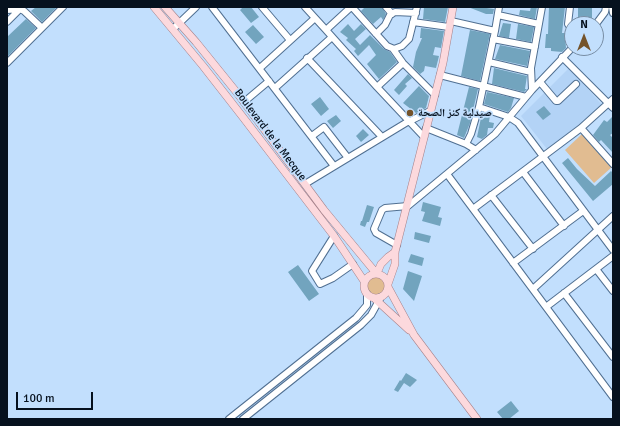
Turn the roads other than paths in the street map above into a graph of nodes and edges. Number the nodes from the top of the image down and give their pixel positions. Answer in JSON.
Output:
{"nodes":[{"id":1,"x":63,"y":7,"type":"edge"},
{"id":2,"x":154,"y":7,"type":"edge"},
{"id":3,"x":165,"y":7,"type":"edge"},
{"id":4,"x":196,"y":7,"type":"edge"},
{"id":5,"x":212,"y":7,"type":"edge"},
{"id":6,"x":262,"y":7,"type":"edge"},
{"id":7,"x":305,"y":7,"type":"edge"},
{"id":8,"x":352,"y":7,"type":"edge"},
{"id":9,"x":386,"y":7,"type":"edge"},
{"id":10,"x":453,"y":7,"type":"edge"},
{"id":11,"x":499,"y":7,"type":"edge"},
{"id":12,"x":542,"y":7,"type":"edge"},
{"id":13,"x":606,"y":7,"type":"edge"},
{"id":14,"x":612,"y":7,"type":"edge"},
{"id":15,"x":21,"y":8,"type":"edge"},
{"id":16,"x":7,"y":10,"type":"edge"},
{"id":17,"x":416,"y":10,"type":"edge"},
{"id":18,"x":613,"y":13,"type":"edge"},
{"id":19,"x":392,"y":14,"type":"junction"},
{"id":20,"x":498,"y":15,"type":"junction"},
{"id":21,"x":602,"y":16,"type":"edge"},
{"id":22,"x":314,"y":18,"type":"junction"},
{"id":23,"x":7,"y":22,"type":"edge"},
{"id":24,"x":413,"y":22,"type":"junction"},
{"id":25,"x":179,"y":23,"type":"junction"},
{"id":26,"x":450,"y":24,"type":"junction"},
{"id":27,"x":539,"y":24,"type":"junction"},
{"id":28,"x":42,"y":28,"type":"junction"},
{"id":29,"x":173,"y":29,"type":"junction"},
{"id":30,"x":326,"y":30,"type":"junction"},
{"id":31,"x":495,"y":31,"type":"junction"},
{"id":32,"x":376,"y":34,"type":"junction"},
{"id":33,"x":332,"y":36,"type":"junction"},
{"id":34,"x":493,"y":39,"type":"junction"},
{"id":35,"x":290,"y":40,"type":"junction"},
{"id":36,"x":535,"y":47,"type":"junction"},
{"id":37,"x":393,"y":49,"type":"junction"},
{"id":38,"x":562,"y":57,"type":"joint"},
{"id":39,"x":307,"y":58,"type":"junction"},
{"id":40,"x":489,"y":62,"type":"junction"},
{"id":41,"x":7,"y":63,"type":"edge"},
{"id":42,"x":403,"y":63,"type":"junction"},
{"id":43,"x":260,"y":68,"type":"junction"},
{"id":44,"x":531,"y":72,"type":"junction"},
{"id":45,"x":440,"y":75,"type":"junction"},
{"id":46,"x":269,"y":81,"type":"junction"},
{"id":47,"x":540,"y":82,"type":"junction"},
{"id":48,"x":576,"y":84,"type":"dead end"},
{"id":49,"x":484,"y":86,"type":"junction"},
{"id":50,"x":377,"y":87,"type":"junction"},
{"id":51,"x":275,"y":88,"type":"junction"},
{"id":52,"x":532,"y":90,"type":"junction"},
{"id":53,"x":435,"y":95,"type":"junction"},
{"id":54,"x":526,"y":97,"type":"junction"},
{"id":55,"x":244,"y":102,"type":"junction"},
{"id":56,"x":612,"y":104,"type":"edge"},
{"id":57,"x":479,"y":107,"type":"junction"},
{"id":58,"x":430,"y":111,"type":"junction"},
{"id":59,"x":509,"y":117,"type":"junction"},
{"id":60,"x":410,"y":121,"type":"junction"},
{"id":61,"x":426,"y":128,"type":"junction"},
{"id":62,"x":581,"y":128,"type":"junction"},
{"id":63,"x":312,"y":136,"type":"junction"},
{"id":64,"x":424,"y":136,"type":"junction"},
{"id":65,"x":382,"y":137,"type":"junction"},
{"id":66,"x":466,"y":144,"type":"junction"},
{"id":67,"x":476,"y":150,"type":"junction"},
{"id":68,"x":543,"y":157,"type":"junction"},
{"id":69,"x":348,"y":158,"type":"junction"},
{"id":70,"x":613,"y":164,"type":"edge"},
{"id":71,"x":334,"y":166,"type":"junction"},
{"id":72,"x":523,"y":172,"type":"junction"},
{"id":73,"x":447,"y":174,"type":"junction"},
{"id":74,"x":305,"y":184,"type":"junction"},
{"id":75,"x":492,"y":195,"type":"junction"},
{"id":76,"x":408,"y":206,"type":"junction"},
{"id":77,"x":473,"y":209,"type":"junction"},
{"id":78,"x":583,"y":211,"type":"junction"},
{"id":79,"x":613,"y":216,"type":"edge"},
{"id":80,"x":564,"y":226,"type":"junction"},
{"id":81,"x":598,"y":230,"type":"junction"},
{"id":82,"x":334,"y":236,"type":"junction"},
{"id":83,"x":396,"y":249,"type":"junction"},
{"id":84,"x":533,"y":249,"type":"junction"},
{"id":85,"x":613,"y":250,"type":"edge"},
{"id":86,"x":613,"y":256,"type":"edge"},
{"id":87,"x":513,"y":263,"type":"junction"},
{"id":88,"x":353,"y":264,"type":"junction"},
{"id":89,"x":596,"y":269,"type":"junction"},
{"id":90,"x":377,"y":273,"type":"junction"},
{"id":91,"x":364,"y":281,"type":"junction"},
{"id":92,"x":388,"y":285,"type":"junction"},
{"id":93,"x":532,"y":289,"type":"junction"},
{"id":94,"x":613,"y":291,"type":"edge"},
{"id":95,"x":564,"y":293,"type":"junction"},
{"id":96,"x":375,"y":298,"type":"junction"},
{"id":97,"x":546,"y":307,"type":"junction"},
{"id":98,"x":414,"y":334,"type":"junction"},
{"id":99,"x":613,"y":357,"type":"edge"},
{"id":100,"x":613,"y":397,"type":"edge"},
{"id":101,"x":229,"y":419,"type":"edge"},
{"id":102,"x":243,"y":419,"type":"edge"},
{"id":103,"x":477,"y":419,"type":"edge"}],
"edges":[{"from":1,"to":28,"type":"street"},
{"from":2,"to":29,"type":"main road","name":"Boulevard de la Mecque"},
{"from":3,"to":25,"type":"main road","name":"Boulevard de la Mecque"},
{"from":4,"to":25,"type":"street"},
{"from":5,"to":43,"type":"street"},
{"from":6,"to":35,"type":"street"},
{"from":7,"to":22,"type":"street"},
{"from":8,"to":30,"type":"street"},
{"from":8,"to":32,"type":"street"},
{"from":9,"to":19,"type":"street"},
{"from":10,"to":26,"type":"main road"},
{"from":11,"to":20,"type":"street"},
{"from":12,"to":27,"type":"street"},
{"from":13,"to":21,"type":"street"},
{"from":14,"to":18,"type":"street"},
{"from":15,"to":16,"type":"street"},
{"from":15,"to":23,"type":"street"},
{"from":15,"to":28,"type":"street"},
{"from":17,"to":19,"type":"street"},
{"from":17,"to":24,"type":"street"},
{"from":19,"to":32,"type":"street"},
{"from":20,"to":27,"type":"street"},
{"from":20,"to":31,"type":"street"},
{"from":22,"to":30,"type":"street"},
{"from":22,"to":35,"type":"street"},
{"from":24,"to":26,"type":"street"},
{"from":24,"to":37,"type":"street"},
{"from":25,"to":29,"type":"street"},
{"from":25,"to":55,"type":"main road","name":"Boulevard de la Mecque"},
{"from":26,"to":31,"type":"street"},
{"from":26,"to":45,"type":"main road"},
{"from":27,"to":36,"type":"street"},
{"from":28,"to":41,"type":"street"},
{"from":29,"to":82,"type":"main road","name":"Boulevard de la Mecque"},
{"from":30,"to":33,"type":"street"},
{"from":31,"to":34,"type":"street"},
{"from":32,"to":37,"type":"street"},
{"from":33,"to":39,"type":"street"},
{"from":33,"to":50,"type":"street"},
{"from":34,"to":36,"type":"street"},
{"from":34,"to":40,"type":"street"},
{"from":35,"to":43,"type":"street"},
{"from":36,"to":44,"type":"street"},
{"from":37,"to":42,"type":"street"},
{"from":38,"to":47,"type":"street"},
{"from":38,"to":56,"type":"street"},
{"from":39,"to":51,"type":"street"},
{"from":39,"to":65,"type":"street"},
{"from":40,"to":44,"type":"street"},
{"from":40,"to":49,"type":"street"},
{"from":42,"to":50,"type":"street"},
{"from":42,"to":53,"type":"street"},
{"from":43,"to":46,"type":"street"},
{"from":44,"to":52,"type":"street"},
{"from":45,"to":49,"type":"street"},
{"from":45,"to":53,"type":"main road"},
{"from":46,"to":51,"type":"street"},
{"from":46,"to":55,"type":"street"},
{"from":47,"to":48,"type":"street"},
{"from":47,"to":52,"type":"street"},
{"from":49,"to":54,"type":"street"},
{"from":49,"to":57,"type":"street"},
{"from":50,"to":60,"type":"street"},
{"from":51,"to":63,"type":"street"},
{"from":52,"to":54,"type":"street"},
{"from":53,"to":58,"type":"main road"},
{"from":54,"to":59,"type":"street"},
{"from":55,"to":74,"type":"main road","name":"Boulevard de la Mecque"},
{"from":56,"to":62,"type":"street"},
{"from":57,"to":59,"type":"street"},
{"from":57,"to":66,"type":"street"},
{"from":58,"to":60,"type":"street"},
{"from":58,"to":61,"type":"main road"},
{"from":59,"to":67,"type":"street"},
{"from":59,"to":68,"type":"street"},
{"from":60,"to":64,"type":"street"},
{"from":60,"to":65,"type":"street"},
{"from":61,"to":64,"type":"main road"},
{"from":61,"to":66,"type":"street"},
{"from":62,"to":68,"type":"street"},
{"from":62,"to":70,"type":"street"},
{"from":63,"to":69,"type":"street"},
{"from":63,"to":71,"type":"street"},
{"from":64,"to":76,"type":"main road"},
{"from":65,"to":69,"type":"street"},
{"from":66,"to":67,"type":"street"},
{"from":67,"to":73,"type":"street"},
{"from":68,"to":72,"type":"street"},
{"from":68,"to":78,"type":"street"},
{"from":69,"to":71,"type":"street"},
{"from":71,"to":74,"type":"street"},
{"from":72,"to":75,"type":"street"},
{"from":72,"to":80,"type":"street"},
{"from":73,"to":76,"type":"street"},
{"from":73,"to":77,"type":"street"},
{"from":74,"to":90,"type":"main road","name":"Boulevard de la Mecque"},
{"from":75,"to":77,"type":"street"},
{"from":75,"to":84,"type":"street"},
{"from":76,"to":83,"type":"main road"},
{"from":76,"to":83,"type":"street"},
{"from":77,"to":87,"type":"street"},
{"from":78,"to":80,"type":"street"},
{"from":78,"to":81,"type":"street"},
{"from":79,"to":81,"type":"street"},
{"from":80,"to":84,"type":"street"},
{"from":81,"to":85,"type":"street"},
{"from":81,"to":93,"type":"street"},
{"from":82,"to":88,"type":"main road","name":"Boulevard de la Mecque"},
{"from":82,"to":88,"type":"street"},
{"from":83,"to":90,"type":"main road"},
{"from":83,"to":92,"type":"main road"},
{"from":84,"to":87,"type":"street"},
{"from":86,"to":89,"type":"street"},
{"from":87,"to":93,"type":"street"},
{"from":88,"to":91,"type":"main road","name":"Boulevard de la Mecque"},
{"from":89,"to":94,"type":"street"},
{"from":89,"to":95,"type":"street"},
{"from":90,"to":91,"type":"main road"},
{"from":90,"to":92,"type":"main road","name":"Boulevard de la Mecque"},
{"from":91,"to":96,"type":"main road","name":"Boulevard de la Mecque"},
{"from":92,"to":96,"type":"main road"},
{"from":92,"to":98,"type":"main road","name":"Boulevard de la Mecque"},
{"from":93,"to":97,"type":"street"},
{"from":95,"to":97,"type":"street"},
{"from":95,"to":99,"type":"street"},
{"from":96,"to":98,"type":"main road"},
{"from":96,"to":101,"type":"street"},
{"from":96,"to":102,"type":"street"},
{"from":97,"to":100,"type":"street"},
{"from":98,"to":103,"type":"main road"}]}
